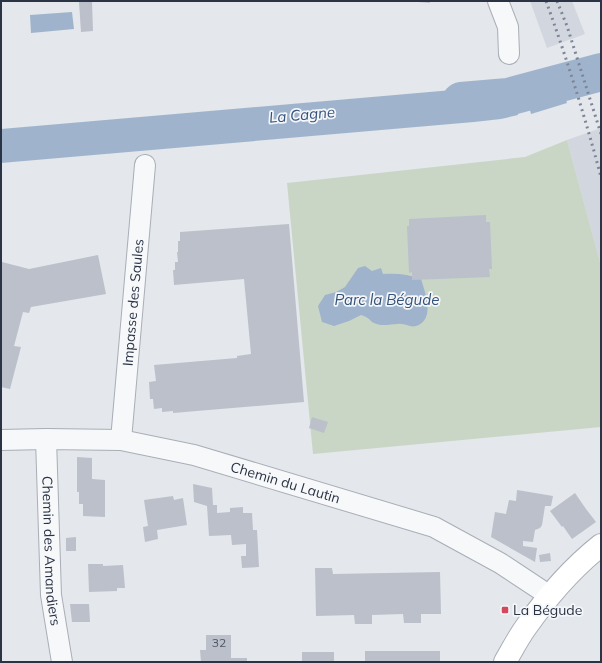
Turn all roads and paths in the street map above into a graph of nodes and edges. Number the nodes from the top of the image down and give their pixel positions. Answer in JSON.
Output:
{"nodes":[{"id":1,"x":498,"y":1,"type":"edge"},
{"id":2,"x":509,"y":54,"type":"dead end"},
{"id":3,"x":145,"y":165,"type":"dead end"},
{"id":4,"x":46,"y":439,"type":"junction"},
{"id":5,"x":1,"y":440,"type":"edge"},
{"id":6,"x":121,"y":440,"type":"junction"},
{"id":7,"x":601,"y":545,"type":"edge"},
{"id":8,"x":550,"y":596,"type":"junction"},
{"id":9,"x":62,"y":662,"type":"edge"},
{"id":10,"x":505,"y":662,"type":"edge"}],
"edges":[{"from":1,"to":2,"type":"street"},
{"from":3,"to":6,"type":"street","name":"Impasse des Saules"},
{"from":4,"to":5,"type":"street","name":"Chemin du Lautin"},
{"from":4,"to":6,"type":"street","name":"Chemin du Lautin"},
{"from":4,"to":9,"type":"street","name":"Chemin des Amandiers"},
{"from":6,"to":8,"type":"street","name":"Chemin du Lautin"},
{"from":7,"to":8,"type":"main road"},
{"from":8,"to":10,"type":"main road"}]}
